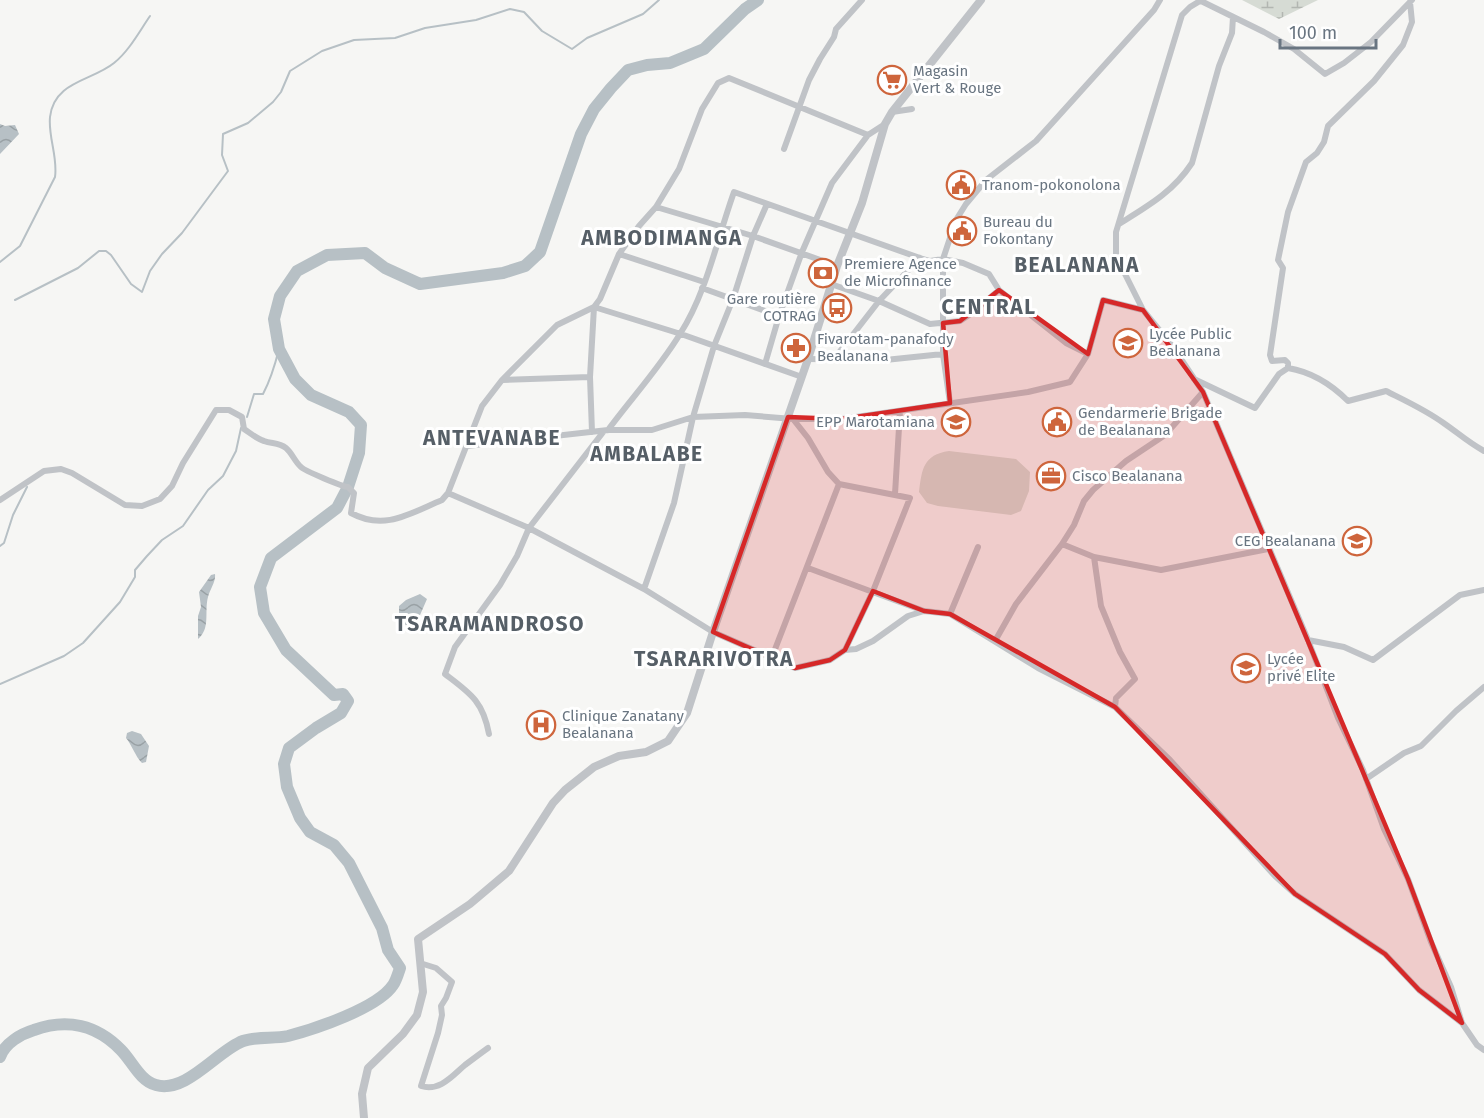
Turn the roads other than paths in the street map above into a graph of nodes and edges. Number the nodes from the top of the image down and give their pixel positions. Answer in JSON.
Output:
{"nodes":[{"id":1,"x":862,"y":0,"type":"edge"},
{"id":2,"x":981,"y":0,"type":"edge"},
{"id":3,"x":1160,"y":0,"type":"edge"},
{"id":4,"x":1199,"y":0,"type":"edge"},
{"id":5,"x":1411,"y":1,"type":"edge"},
{"id":6,"x":1233,"y":17,"type":"junction"},
{"id":7,"x":800,"y":107,"type":"junction"},
{"id":8,"x":912,"y":109,"type":"dead end"},
{"id":9,"x":892,"y":112,"type":"junction"},
{"id":10,"x":885,"y":124,"type":"junction"},
{"id":11,"x":868,"y":135,"type":"junction"},
{"id":12,"x":784,"y":148,"type":"dead end"},
{"id":13,"x":767,"y":204,"type":"junction"},
{"id":14,"x":657,"y":207,"type":"junction"},
{"id":15,"x":815,"y":221,"type":"junction"},
{"id":16,"x":1119,"y":225,"type":"junction"},
{"id":17,"x":721,"y":227,"type":"junction"},
{"id":18,"x":849,"y":234,"type":"junction"},
{"id":19,"x":753,"y":236,"type":"junction"},
{"id":20,"x":802,"y":252,"type":"junction"},
{"id":21,"x":619,"y":254,"type":"junction"},
{"id":22,"x":920,"y":258,"type":"junction"},
{"id":23,"x":943,"y":259,"type":"junction"},
{"id":24,"x":837,"y":266,"type":"junction"},
{"id":25,"x":831,"y":284,"type":"junction"},
{"id":26,"x":703,"y":285,"type":"junction"},
{"id":27,"x":999,"y":290,"type":"junction"},
{"id":28,"x":733,"y":299,"type":"junction"},
{"id":29,"x":879,"y":301,"type":"junction"},
{"id":30,"x":594,"y":307,"type":"junction"},
{"id":31,"x":1143,"y":310,"type":"junction"},
{"id":32,"x":778,"y":316,"type":"junction"},
{"id":33,"x":943,"y":323,"type":"junction"},
{"id":34,"x":681,"y":334,"type":"junction"},
{"id":35,"x":714,"y":346,"type":"junction"},
{"id":36,"x":943,"y":354,"type":"junction"},
{"id":37,"x":1088,"y":354,"type":"junction"},
{"id":38,"x":808,"y":359,"type":"junction"},
{"id":39,"x":834,"y":359,"type":"junction"},
{"id":40,"x":765,"y":364,"type":"junction"},
{"id":41,"x":1288,"y":368,"type":"junction"},
{"id":42,"x":590,"y":377,"type":"junction"},
{"id":43,"x":802,"y":377,"type":"junction"},
{"id":44,"x":1193,"y":379,"type":"junction"},
{"id":45,"x":502,"y":380,"type":"junction"},
{"id":46,"x":1203,"y":392,"type":"junction"},
{"id":47,"x":950,"y":404,"type":"junction"},
{"id":48,"x":900,"y":411,"type":"junction"},
{"id":49,"x":693,"y":417,"type":"junction"},
{"id":50,"x":790,"y":418,"type":"junction"},
{"id":51,"x":606,"y":430,"type":"junction"},
{"id":52,"x":592,"y":432,"type":"junction"},
{"id":53,"x":467,"y":446,"type":"junction"},
{"id":54,"x":1484,"y":452,"type":"edge"},
{"id":55,"x":839,"y":484,"type":"junction"},
{"id":56,"x":448,"y":493,"type":"junction"},
{"id":57,"x":895,"y":494,"type":"junction"},
{"id":58,"x":0,"y":500,"type":"edge"},
{"id":59,"x":530,"y":528,"type":"junction"},
{"id":60,"x":1062,"y":544,"type":"junction"},
{"id":61,"x":978,"y":547,"type":"dead end"},
{"id":62,"x":1269,"y":549,"type":"junction"},
{"id":63,"x":1094,"y":557,"type":"junction"},
{"id":64,"x":808,"y":568,"type":"junction"},
{"id":65,"x":644,"y":589,"type":"junction"},
{"id":66,"x":1484,"y":590,"type":"edge"},
{"id":67,"x":873,"y":591,"type":"junction"},
{"id":68,"x":924,"y":611,"type":"junction"},
{"id":69,"x":950,"y":614,"type":"junction"},
{"id":70,"x":713,"y":632,"type":"junction"},
{"id":71,"x":995,"y":640,"type":"junction"},
{"id":72,"x":1308,"y":640,"type":"junction"},
{"id":73,"x":845,"y":650,"type":"junction"},
{"id":74,"x":772,"y":657,"type":"junction"},
{"id":75,"x":1484,"y":687,"type":"edge"},
{"id":76,"x":1115,"y":707,"type":"junction"},
{"id":77,"x":489,"y":734,"type":"dead end"},
{"id":78,"x":1366,"y":779,"type":"junction"},
{"id":79,"x":420,"y":963,"type":"junction"},
{"id":80,"x":1462,"y":1023,"type":"junction"},
{"id":81,"x":488,"y":1048,"type":"dead end"},
{"id":82,"x":1484,"y":1050,"type":"edge"},
{"id":83,"x":364,"y":1118,"type":"edge"}],
"edges":[{"from":1,"to":7,"type":"street"},
{"from":2,"to":9,"type":"street"},
{"from":3,"to":23,"type":"street"},
{"from":4,"to":6,"type":"street"},
{"from":4,"to":16,"type":"street"},
{"from":5,"to":6,"type":"street"},
{"from":5,"to":41,"type":"street"},
{"from":6,"to":16,"type":"street"},
{"from":7,"to":11,"type":"street"},
{"from":7,"to":12,"type":"street"},
{"from":7,"to":14,"type":"street"},
{"from":8,"to":9,"type":"street"},
{"from":9,"to":10,"type":"street"},
{"from":10,"to":11,"type":"street"},
{"from":10,"to":18,"type":"street"},
{"from":11,"to":15,"type":"street"},
{"from":13,"to":15,"type":"street"},
{"from":13,"to":17,"type":"street"},
{"from":13,"to":19,"type":"street"},
{"from":14,"to":17,"type":"street"},
{"from":14,"to":21,"type":"street"},
{"from":15,"to":18,"type":"street"},
{"from":15,"to":20,"type":"street"},
{"from":16,"to":31,"type":"street"},
{"from":17,"to":19,"type":"street"},
{"from":17,"to":26,"type":"street"},
{"from":18,"to":22,"type":"street"},
{"from":18,"to":24,"type":"street"},
{"from":19,"to":20,"type":"street"},
{"from":19,"to":28,"type":"street"},
{"from":20,"to":24,"type":"street"},
{"from":20,"to":32,"type":"street"},
{"from":21,"to":26,"type":"street"},
{"from":21,"to":30,"type":"street"},
{"from":22,"to":23,"type":"street"},
{"from":22,"to":29,"type":"street"},
{"from":23,"to":27,"type":"street"},
{"from":23,"to":33,"type":"street"},
{"from":24,"to":25,"type":"street"},
{"from":25,"to":29,"type":"street"},
{"from":25,"to":38,"type":"street"},
{"from":26,"to":28,"type":"street"},
{"from":26,"to":34,"type":"street"},
{"from":27,"to":33,"type":"street"},
{"from":27,"to":37,"type":"street"},
{"from":28,"to":32,"type":"street"},
{"from":28,"to":35,"type":"street"},
{"from":29,"to":33,"type":"street"},
{"from":29,"to":39,"type":"street"},
{"from":30,"to":34,"type":"street"},
{"from":30,"to":42,"type":"street"},
{"from":30,"to":45,"type":"street"},
{"from":31,"to":37,"type":"street"},
{"from":31,"to":44,"type":"street"},
{"from":32,"to":40,"type":"street"},
{"from":33,"to":36,"type":"street"},
{"from":34,"to":35,"type":"street"},
{"from":34,"to":51,"type":"street"},
{"from":35,"to":40,"type":"street"},
{"from":35,"to":49,"type":"street"},
{"from":36,"to":39,"type":"street"},
{"from":36,"to":47,"type":"street"},
{"from":37,"to":47,"type":"street"},
{"from":38,"to":39,"type":"street"},
{"from":38,"to":43,"type":"street"},
{"from":40,"to":43,"type":"street"},
{"from":41,"to":44,"type":"street"},
{"from":41,"to":54,"type":"street"},
{"from":42,"to":45,"type":"street"},
{"from":42,"to":52,"type":"street"},
{"from":43,"to":50,"type":"street"},
{"from":44,"to":46,"type":"street"},
{"from":45,"to":53,"type":"street"},
{"from":46,"to":60,"type":"street"},
{"from":46,"to":62,"type":"street"},
{"from":47,"to":48,"type":"street"},
{"from":48,"to":50,"type":"street"},
{"from":48,"to":57,"type":"street"},
{"from":49,"to":50,"type":"street"},
{"from":49,"to":51,"type":"street"},
{"from":49,"to":65,"type":"street"},
{"from":50,"to":55,"type":"street"},
{"from":50,"to":70,"type":"street"},
{"from":51,"to":52,"type":"street"},
{"from":51,"to":59,"type":"street"},
{"from":52,"to":53,"type":"street"},
{"from":53,"to":56,"type":"street"},
{"from":55,"to":57,"type":"street"},
{"from":55,"to":64,"type":"street"},
{"from":56,"to":58,"type":"street"},
{"from":56,"to":59,"type":"street"},
{"from":57,"to":67,"type":"street"},
{"from":59,"to":65,"type":"street"},
{"from":59,"to":77,"type":"street"},
{"from":60,"to":63,"type":"street"},
{"from":60,"to":71,"type":"street"},
{"from":61,"to":69,"type":"street"},
{"from":62,"to":63,"type":"street"},
{"from":62,"to":72,"type":"street"},
{"from":63,"to":76,"type":"street"},
{"from":64,"to":67,"type":"street"},
{"from":64,"to":74,"type":"street"},
{"from":65,"to":70,"type":"street"},
{"from":66,"to":72,"type":"street"},
{"from":67,"to":68,"type":"street"},
{"from":67,"to":73,"type":"street"},
{"from":68,"to":69,"type":"street"},
{"from":68,"to":73,"type":"street"},
{"from":69,"to":71,"type":"street"},
{"from":70,"to":74,"type":"street"},
{"from":70,"to":79,"type":"street"},
{"from":71,"to":76,"type":"street"},
{"from":72,"to":78,"type":"street"},
{"from":73,"to":74,"type":"street"},
{"from":75,"to":78,"type":"street"},
{"from":76,"to":80,"type":"street"},
{"from":78,"to":80,"type":"street"},
{"from":79,"to":81,"type":"street"},
{"from":79,"to":83,"type":"street"},
{"from":80,"to":82,"type":"street"}]}
